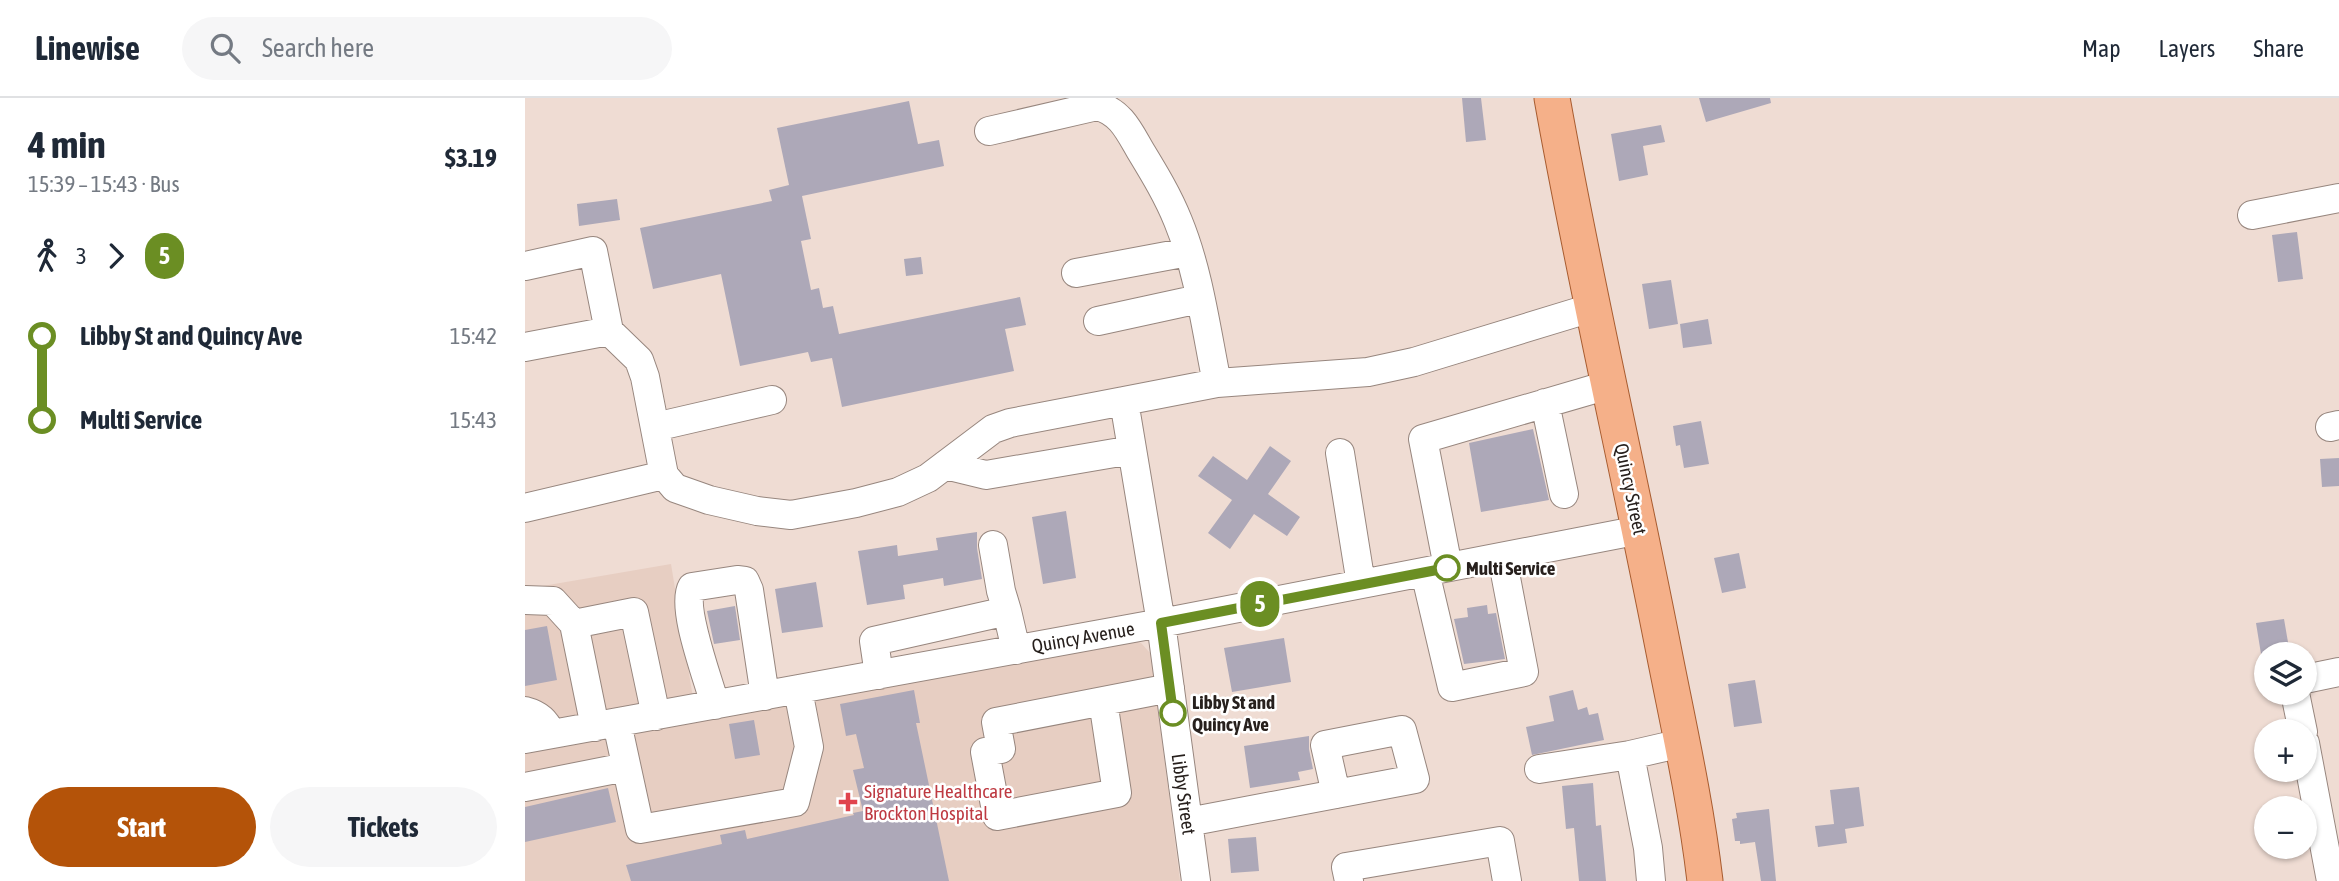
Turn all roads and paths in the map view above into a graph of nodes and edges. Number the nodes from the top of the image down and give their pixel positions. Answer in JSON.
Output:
{"nodes":[{"id":1,"x":1554,"y":99,"type":"edge"},
{"id":2,"x":989,"y":131,"type":"dead end"},
{"id":3,"x":2339,"y":198,"type":"edge"},
{"id":4,"x":2252,"y":215,"type":"dead end"},
{"id":5,"x":1188,"y":252,"type":"junction"},
{"id":6,"x":525,"y":266,"type":"edge"},
{"id":7,"x":1076,"y":273,"type":"dead end"},
{"id":8,"x":1199,"y":299,"type":"junction"},
{"id":9,"x":1591,"y":307,"type":"junction"},
{"id":10,"x":1098,"y":321,"type":"dead end"},
{"id":11,"x":609,"y":331,"type":"junction"},
{"id":12,"x":525,"y":347,"type":"edge"},
{"id":13,"x":1217,"y":383,"type":"junction"},
{"id":14,"x":1608,"y":385,"type":"junction"},
{"id":15,"x":772,"y":400,"type":"dead end"},
{"id":16,"x":1124,"y":401,"type":"junction"},
{"id":17,"x":1545,"y":403,"type":"junction"},
{"id":18,"x":655,"y":427,"type":"junction"},
{"id":19,"x":1132,"y":450,"type":"junction"},
{"id":20,"x":1340,"y":453,"type":"dead end"},
{"id":21,"x":945,"y":466,"type":"junction"},
{"id":22,"x":664,"y":475,"type":"junction"},
{"id":23,"x":1564,"y":494,"type":"dead end"},
{"id":24,"x":525,"y":508,"type":"edge"},
{"id":25,"x":1640,"y":530,"type":"junction"},
{"id":26,"x":993,"y":545,"type":"dead end"},
{"id":27,"x":1502,"y":557,"type":"junction"},
{"id":28,"x":1437,"y":570,"type":"junction"},
{"id":29,"x":1361,"y":584,"type":"junction"},
{"id":30,"x":525,"y":600,"type":"edge"},
{"id":31,"x":1007,"y":611,"type":"junction"},
{"id":32,"x":1161,"y":623,"type":"junction"},
{"id":33,"x":574,"y":624,"type":"junction"},
{"id":34,"x":1016,"y":650,"type":"junction"},
{"id":35,"x":2339,"y":673,"type":"edge"},
{"id":36,"x":879,"y":675,"type":"junction"},
{"id":37,"x":2317,"y":677,"type":"edge"},
{"id":38,"x":1170,"y":688,"type":"junction"},
{"id":39,"x":798,"y":690,"type":"junction"},
{"id":40,"x":765,"y":696,"type":"junction"},
{"id":41,"x":1103,"y":701,"type":"junction"},
{"id":42,"x":715,"y":705,"type":"junction"},
{"id":43,"x":525,"y":711,"type":"edge"},
{"id":44,"x":656,"y":716,"type":"junction"},
{"id":45,"x":606,"y":725,"type":"junction"},
{"id":46,"x":539,"y":736,"type":"edge"},
{"id":47,"x":1682,"y":743,"type":"junction"},
{"id":48,"x":1630,"y":755,"type":"junction"},
{"id":49,"x":627,"y":767,"type":"junction"},
{"id":50,"x":1539,"y":769,"type":"dead end"},
{"id":51,"x":2312,"y":782,"type":"edge"},
{"id":52,"x":525,"y":787,"type":"edge"},
{"id":53,"x":1336,"y":794,"type":"dead end"},
{"id":54,"x":1188,"y":822,"type":"junction"},
{"id":55,"x":1195,"y":881,"type":"edge"},
{"id":56,"x":1349,"y":881,"type":"edge"},
{"id":57,"x":1507,"y":881,"type":"edge"},
{"id":58,"x":1651,"y":881,"type":"edge"},
{"id":59,"x":1706,"y":881,"type":"edge"},
{"id":60,"x":2331,"y":881,"type":"edge"}],
"edges":[{"from":1,"to":9,"type":"main road","name":"Quincy Street"},
{"from":2,"to":5,"type":"street"},
{"from":3,"to":4,"type":"street"},
{"from":5,"to":7,"type":"street"},
{"from":5,"to":8,"type":"street"},
{"from":6,"to":11,"type":"street"},
{"from":8,"to":10,"type":"street"},
{"from":8,"to":13,"type":"street"},
{"from":9,"to":13,"type":"street"},
{"from":9,"to":14,"type":"main road","name":"Quincy Street"},
{"from":11,"to":12,"type":"street"},
{"from":11,"to":18,"type":"street"},
{"from":13,"to":16,"type":"street"},
{"from":14,"to":17,"type":"street"},
{"from":14,"to":25,"type":"main road","name":"Quincy Street"},
{"from":15,"to":18,"type":"street"},
{"from":16,"to":19,"type":"street","name":"Libby Street"},
{"from":16,"to":21,"type":"street"},
{"from":17,"to":23,"type":"street"},
{"from":17,"to":28,"type":"street"},
{"from":18,"to":22,"type":"street"},
{"from":19,"to":21,"type":"street"},
{"from":19,"to":32,"type":"street","name":"Libby Street"},
{"from":20,"to":29,"type":"street"},
{"from":21,"to":22,"type":"street"},
{"from":22,"to":24,"type":"street"},
{"from":25,"to":27,"type":"street","name":"Quincy Avenue"},
{"from":25,"to":47,"type":"main road","name":"Quincy Street"},
{"from":26,"to":31,"type":"street"},
{"from":27,"to":28,"type":"street","name":"Quincy Avenue"},
{"from":27,"to":28,"type":"street"},
{"from":28,"to":29,"type":"street","name":"Quincy Avenue"},
{"from":29,"to":32,"type":"street","name":"Quincy Avenue"},
{"from":30,"to":33,"type":"street"},
{"from":31,"to":34,"type":"street"},
{"from":31,"to":36,"type":"street"},
{"from":32,"to":34,"type":"street","name":"Quincy Avenue"},
{"from":32,"to":38,"type":"street","name":"Libby Street"},
{"from":33,"to":44,"type":"street"},
{"from":33,"to":45,"type":"street"},
{"from":34,"to":36,"type":"street","name":"Quincy Avenue"},
{"from":35,"to":37,"type":"street"},
{"from":36,"to":39,"type":"street","name":"Quincy Avenue"},
{"from":38,"to":41,"type":"street"},
{"from":38,"to":54,"type":"street","name":"Libby Street"},
{"from":39,"to":40,"type":"street","name":"Quincy Avenue"},
{"from":39,"to":49,"type":"street"},
{"from":40,"to":42,"type":"street","name":"Quincy Avenue"},
{"from":40,"to":42,"type":"street"},
{"from":41,"to":41,"type":"street"},
{"from":42,"to":44,"type":"street","name":"Quincy Avenue"},
{"from":43,"to":46,"type":"street"},
{"from":44,"to":45,"type":"street","name":"Quincy Avenue"},
{"from":45,"to":46,"type":"street","name":"Quincy Avenue"},
{"from":45,"to":49,"type":"street"},
{"from":47,"to":48,"type":"street"},
{"from":47,"to":59,"type":"main road","name":"Quincy Street"},
{"from":48,"to":50,"type":"street"},
{"from":48,"to":58,"type":"street"},
{"from":49,"to":52,"type":"street"},
{"from":51,"to":60,"type":"street"},
{"from":53,"to":54,"type":"street"},
{"from":54,"to":55,"type":"street","name":"Libby Street"},
{"from":56,"to":57,"type":"street"}]}
